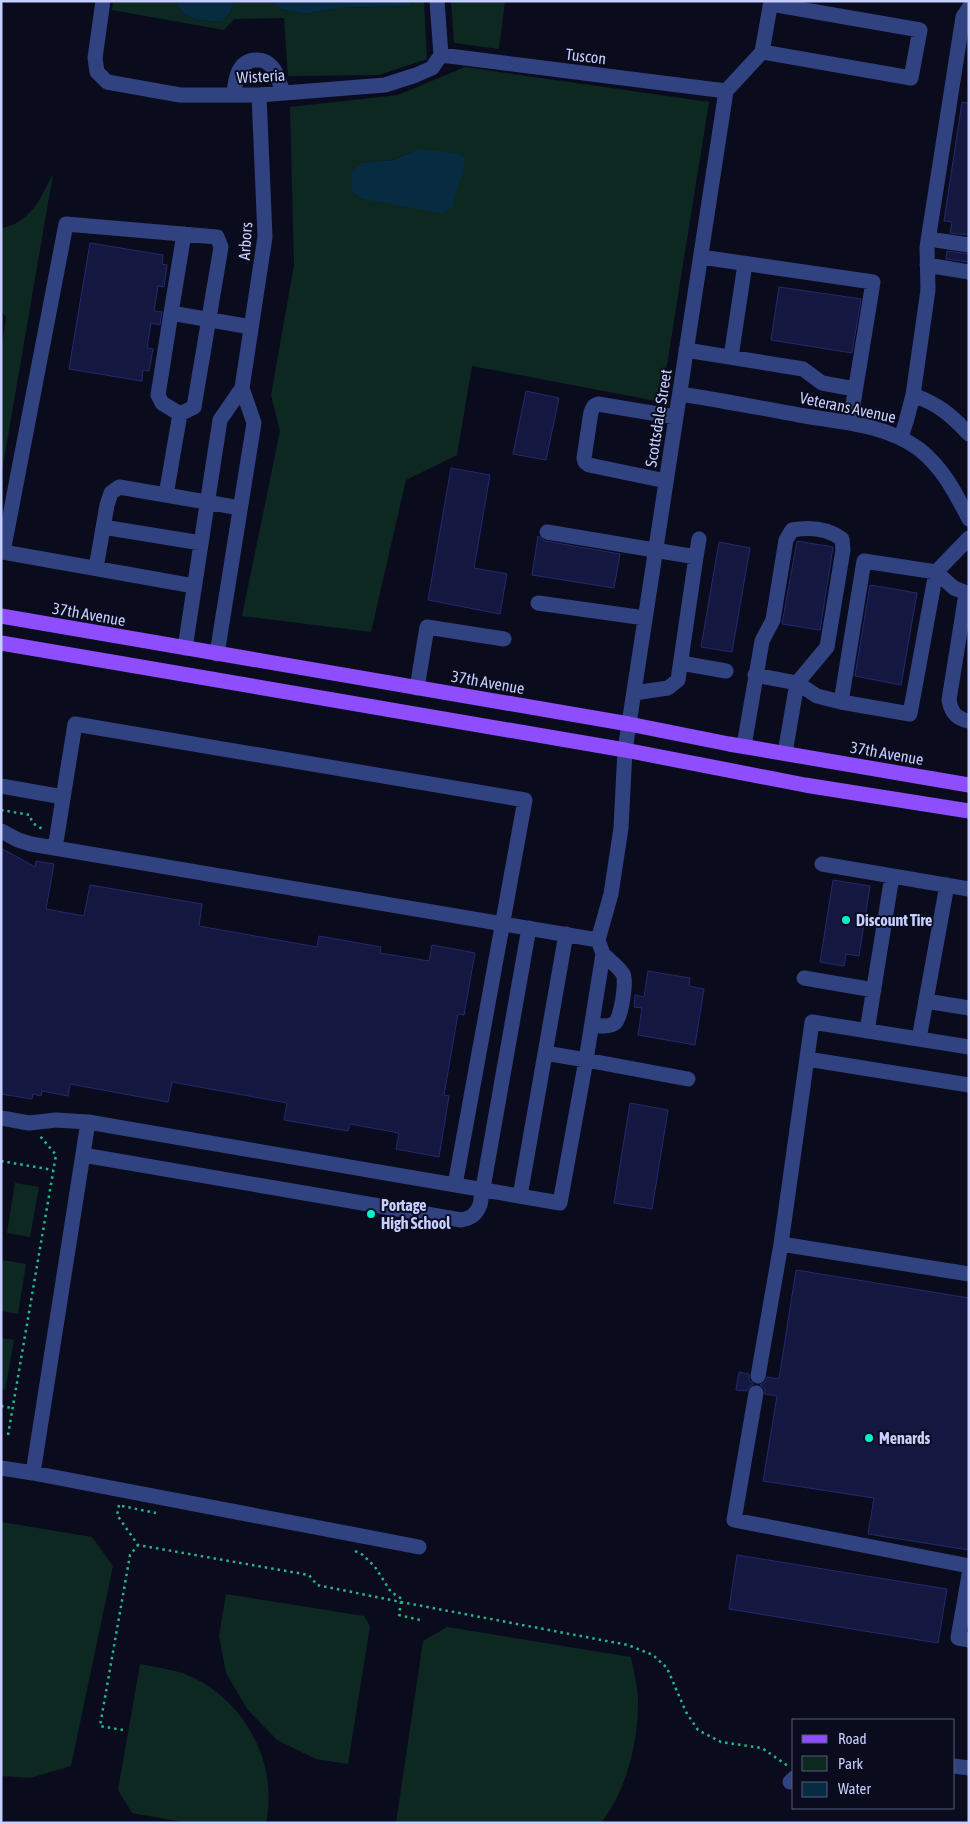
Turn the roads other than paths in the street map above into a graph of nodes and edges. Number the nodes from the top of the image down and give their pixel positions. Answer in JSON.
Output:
{"nodes":[{"id":1,"x":104,"y":1,"type":"edge"},
{"id":2,"x":437,"y":1,"type":"edge"},
{"id":3,"x":771,"y":3,"type":"edge"},
{"id":4,"x":969,"y":8,"type":"edge"},
{"id":5,"x":762,"y":52,"type":"junction"},
{"id":6,"x":440,"y":55,"type":"junction"},
{"id":7,"x":726,"y":91,"type":"junction"},
{"id":8,"x":283,"y":93,"type":"junction"},
{"id":9,"x":234,"y":95,"type":"junction"},
{"id":10,"x":259,"y":95,"type":"junction"},
{"id":11,"x":184,"y":234,"type":"junction"},
{"id":12,"x":929,"y":239,"type":"junction"},
{"id":13,"x":969,"y":245,"type":"edge"},
{"id":14,"x":701,"y":257,"type":"junction"},
{"id":15,"x":745,"y":264,"type":"junction"},
{"id":16,"x":927,"y":266,"type":"junction"},
{"id":17,"x":969,"y":272,"type":"edge"},
{"id":18,"x":171,"y":313,"type":"junction"},
{"id":19,"x":209,"y":320,"type":"junction"},
{"id":20,"x":251,"y":327,"type":"junction"},
{"id":21,"x":686,"y":350,"type":"junction"},
{"id":22,"x":731,"y":357,"type":"junction"},
{"id":23,"x":242,"y":388,"type":"junction"},
{"id":24,"x":855,"y":389,"type":"junction"},
{"id":25,"x":680,"y":394,"type":"junction"},
{"id":26,"x":913,"y":395,"type":"junction"},
{"id":27,"x":180,"y":414,"type":"junction"},
{"id":28,"x":676,"y":417,"type":"junction"},
{"id":29,"x":850,"y":424,"type":"junction"},
{"id":30,"x":969,"y":434,"type":"edge"},
{"id":31,"x":901,"y":437,"type":"junction"},
{"id":32,"x":666,"y":481,"type":"junction"},
{"id":33,"x":166,"y":495,"type":"junction"},
{"id":34,"x":207,"y":502,"type":"junction"},
{"id":35,"x":240,"y":508,"type":"junction"},
{"id":36,"x":969,"y":519,"type":"edge"},
{"id":37,"x":103,"y":527,"type":"junction"},
{"id":38,"x":547,"y":532,"type":"dead end"},
{"id":39,"x":698,"y":538,"type":"dead end"},
{"id":40,"x":969,"y":538,"type":"edge"},
{"id":41,"x":201,"y":543,"type":"junction"},
{"id":42,"x":656,"y":551,"type":"junction"},
{"id":43,"x":696,"y":557,"type":"junction"},
{"id":44,"x":96,"y":568,"type":"junction"},
{"id":45,"x":936,"y":572,"type":"junction"},
{"id":46,"x":194,"y":586,"type":"junction"},
{"id":47,"x":967,"y":594,"type":"edge"},
{"id":48,"x":538,"y":602,"type":"dead end"},
{"id":49,"x":1,"y":616,"type":"edge"},
{"id":50,"x":645,"y":618,"type":"junction"},
{"id":51,"x":504,"y":639,"type":"dead end"},
{"id":52,"x":1,"y":643,"type":"edge"},
{"id":53,"x":185,"y":648,"type":"junction"},
{"id":54,"x":217,"y":654,"type":"junction"},
{"id":55,"x":680,"y":663,"type":"junction"},
{"id":56,"x":954,"y":665,"type":"junction"},
{"id":57,"x":726,"y":671,"type":"dead end"},
{"id":58,"x":755,"y":675,"type":"junction"},
{"id":59,"x":797,"y":683,"type":"junction"},
{"id":60,"x":417,"y":688,"type":"junction"},
{"id":61,"x":634,"y":694,"type":"junction"},
{"id":62,"x":841,"y":702,"type":"junction"},
{"id":63,"x":969,"y":711,"type":"edge"},
{"id":64,"x":969,"y":721,"type":"edge"},
{"id":65,"x":629,"y":724,"type":"junction"},
{"id":66,"x":744,"y":746,"type":"junction"},
{"id":67,"x":625,"y":750,"type":"junction"},
{"id":68,"x":785,"y":753,"type":"junction"},
{"id":69,"x":969,"y":785,"type":"edge"},
{"id":70,"x":1,"y":786,"type":"edge"},
{"id":71,"x":63,"y":797,"type":"junction"},
{"id":72,"x":969,"y":811,"type":"edge"},
{"id":73,"x":1,"y":831,"type":"edge"},
{"id":74,"x":55,"y":848,"type":"junction"},
{"id":75,"x":822,"y":864,"type":"dead end"},
{"id":76,"x":892,"y":876,"type":"junction"},
{"id":77,"x":946,"y":885,"type":"junction"},
{"id":78,"x":969,"y":889,"type":"edge"},
{"id":79,"x":504,"y":924,"type":"junction"},
{"id":80,"x":529,"y":928,"type":"junction"},
{"id":81,"x":566,"y":934,"type":"junction"},
{"id":82,"x":601,"y":947,"type":"junction"},
{"id":83,"x":804,"y":978,"type":"dead end"},
{"id":84,"x":874,"y":990,"type":"junction"},
{"id":85,"x":926,"y":1001,"type":"junction"},
{"id":86,"x":969,"y":1008,"type":"edge"},
{"id":87,"x":592,"y":1024,"type":"junction"},
{"id":88,"x":867,"y":1031,"type":"junction"},
{"id":89,"x":919,"y":1039,"type":"junction"},
{"id":90,"x":969,"y":1047,"type":"edge"},
{"id":91,"x":545,"y":1053,"type":"junction"},
{"id":92,"x":807,"y":1059,"type":"junction"},
{"id":93,"x":586,"y":1060,"type":"junction"},
{"id":94,"x":688,"y":1078,"type":"dead end"},
{"id":95,"x":969,"y":1085,"type":"edge"},
{"id":96,"x":1,"y":1118,"type":"edge"},
{"id":97,"x":88,"y":1122,"type":"junction"},
{"id":98,"x":83,"y":1155,"type":"junction"},
{"id":99,"x":455,"y":1184,"type":"junction"},
{"id":100,"x":483,"y":1189,"type":"junction"},
{"id":101,"x":520,"y":1196,"type":"junction"},
{"id":102,"x":781,"y":1244,"type":"junction"},
{"id":103,"x":969,"y":1274,"type":"edge"},
{"id":104,"x":758,"y":1376,"type":"dead end"},
{"id":105,"x":756,"y":1393,"type":"dead end"},
{"id":106,"x":1,"y":1468,"type":"edge"},
{"id":107,"x":33,"y":1473,"type":"junction"},
{"id":108,"x":419,"y":1547,"type":"dead end"},
{"id":109,"x":969,"y":1566,"type":"edge"},
{"id":110,"x":969,"y":1575,"type":"edge"},
{"id":111,"x":969,"y":1640,"type":"edge"},
{"id":112,"x":955,"y":1766,"type":"edge"},
{"id":113,"x":969,"y":1768,"type":"edge"}],
"edges":[{"from":1,"to":9,"type":"street","name":"Wisteria"},
{"from":2,"to":6,"type":"street"},
{"from":3,"to":5,"type":"street"},
{"from":3,"to":5,"type":"street"},
{"from":4,"to":12,"type":"street"},
{"from":5,"to":7,"type":"street"},
{"from":6,"to":7,"type":"street","name":"Tuscon"},
{"from":6,"to":8,"type":"street","name":"Wisteria"},
{"from":7,"to":14,"type":"street","name":"Scottsdale Street"},
{"from":8,"to":9,"type":"street"},
{"from":8,"to":10,"type":"street","name":"Wisteria"},
{"from":9,"to":10,"type":"street","name":"Wisteria"},
{"from":10,"to":20,"type":"street","name":"Arbors"},
{"from":11,"to":18,"type":"street"},
{"from":11,"to":19,"type":"street"},
{"from":11,"to":44,"type":"street"},
{"from":12,"to":13,"type":"street"},
{"from":12,"to":16,"type":"street"},
{"from":14,"to":15,"type":"street"},
{"from":14,"to":21,"type":"street","name":"Scottsdale Street"},
{"from":15,"to":22,"type":"street"},
{"from":15,"to":24,"type":"street"},
{"from":16,"to":17,"type":"street"},
{"from":16,"to":26,"type":"street"},
{"from":18,"to":19,"type":"street"},
{"from":18,"to":27,"type":"street"},
{"from":19,"to":20,"type":"street"},
{"from":19,"to":27,"type":"street"},
{"from":20,"to":23,"type":"street","name":"Arbors"},
{"from":21,"to":22,"type":"street"},
{"from":21,"to":25,"type":"street","name":"Scottsdale Street"},
{"from":22,"to":24,"type":"street"},
{"from":23,"to":34,"type":"street","name":"Arbors"},
{"from":23,"to":35,"type":"street","name":"Arbors"},
{"from":24,"to":29,"type":"street"},
{"from":25,"to":28,"type":"street","name":"Scottsdale Street"},
{"from":25,"to":29,"type":"street","name":"Veterans Avenue"},
{"from":26,"to":30,"type":"street"},
{"from":26,"to":31,"type":"street"},
{"from":27,"to":33,"type":"street"},
{"from":28,"to":32,"type":"street","name":"Scottsdale Street"},
{"from":28,"to":32,"type":"street"},
{"from":29,"to":31,"type":"street","name":"Veterans Avenue"},
{"from":31,"to":36,"type":"street","name":"Veterans Avenue"},
{"from":32,"to":42,"type":"street","name":"Scottsdale Street"},
{"from":33,"to":34,"type":"street"},
{"from":33,"to":37,"type":"street"},
{"from":34,"to":35,"type":"street"},
{"from":34,"to":41,"type":"street","name":"Arbors"},
{"from":35,"to":54,"type":"street","name":"Arbors"},
{"from":37,"to":41,"type":"street"},
{"from":37,"to":44,"type":"street"},
{"from":38,"to":42,"type":"street"},
{"from":39,"to":43,"type":"street"},
{"from":40,"to":45,"type":"street"},
{"from":41,"to":46,"type":"street","name":"Arbors"},
{"from":42,"to":43,"type":"street"},
{"from":42,"to":50,"type":"street","name":"Scottsdale Street"},
{"from":43,"to":55,"type":"street"},
{"from":44,"to":46,"type":"street"},
{"from":45,"to":47,"type":"street"},
{"from":45,"to":62,"type":"street"},
{"from":45,"to":62,"type":"street"},
{"from":46,"to":53,"type":"street","name":"Arbors"},
{"from":47,"to":56,"type":"street"},
{"from":48,"to":50,"type":"street"},
{"from":49,"to":53,"type":"main road","name":"37th Avenue"},
{"from":50,"to":61,"type":"street","name":"Scottsdale Street"},
{"from":51,"to":60,"type":"street"},
{"from":52,"to":67,"type":"main road"},
{"from":53,"to":54,"type":"main road","name":"37th Avenue"},
{"from":54,"to":60,"type":"main road","name":"37th Avenue"},
{"from":55,"to":57,"type":"street"},
{"from":55,"to":61,"type":"street"},
{"from":56,"to":63,"type":"street"},
{"from":56,"to":64,"type":"street"},
{"from":58,"to":59,"type":"street"},
{"from":58,"to":59,"type":"street"},
{"from":58,"to":66,"type":"street"},
{"from":59,"to":62,"type":"street"},
{"from":59,"to":68,"type":"street"},
{"from":60,"to":65,"type":"main road","name":"37th Avenue"},
{"from":61,"to":65,"type":"street","name":"Scottsdale Street"},
{"from":65,"to":66,"type":"main road","name":"37th Avenue"},
{"from":65,"to":67,"type":"street","name":"Scottsdale Street"},
{"from":66,"to":68,"type":"main road","name":"37th Avenue"},
{"from":67,"to":72,"type":"main road"},
{"from":67,"to":82,"type":"street","name":"Scottsdale Street"},
{"from":68,"to":69,"type":"main road","name":"37th Avenue"},
{"from":70,"to":71,"type":"street"},
{"from":71,"to":74,"type":"street"},
{"from":71,"to":79,"type":"street"},
{"from":73,"to":74,"type":"street"},
{"from":74,"to":79,"type":"street"},
{"from":75,"to":76,"type":"street"},
{"from":76,"to":77,"type":"street"},
{"from":76,"to":84,"type":"street"},
{"from":77,"to":78,"type":"street"},
{"from":77,"to":85,"type":"street"},
{"from":79,"to":80,"type":"street"},
{"from":79,"to":99,"type":"street"},
{"from":80,"to":81,"type":"street"},
{"from":80,"to":100,"type":"street"},
{"from":81,"to":82,"type":"street"},
{"from":81,"to":91,"type":"street"},
{"from":82,"to":87,"type":"street","name":"Scottsdale Street"},
{"from":82,"to":87,"type":"street"},
{"from":83,"to":84,"type":"street"},
{"from":84,"to":88,"type":"street"},
{"from":85,"to":86,"type":"street"},
{"from":85,"to":89,"type":"street"},
{"from":87,"to":93,"type":"street","name":"Scottsdale Street"},
{"from":88,"to":89,"type":"street"},
{"from":88,"to":92,"type":"street"},
{"from":89,"to":90,"type":"street"},
{"from":91,"to":93,"type":"street"},
{"from":91,"to":101,"type":"street"},
{"from":92,"to":95,"type":"street"},
{"from":92,"to":102,"type":"street"},
{"from":93,"to":94,"type":"street"},
{"from":93,"to":101,"type":"street","name":"Scottsdale Street"},
{"from":96,"to":97,"type":"street"},
{"from":97,"to":98,"type":"street"},
{"from":97,"to":99,"type":"street"},
{"from":98,"to":100,"type":"street"},
{"from":98,"to":107,"type":"street"},
{"from":99,"to":100,"type":"street"},
{"from":100,"to":101,"type":"street"},
{"from":102,"to":103,"type":"street"},
{"from":102,"to":104,"type":"street"},
{"from":105,"to":109,"type":"street"},
{"from":106,"to":107,"type":"street"},
{"from":107,"to":108,"type":"street"},
{"from":110,"to":111,"type":"street"},
{"from":112,"to":113,"type":"street"}]}
